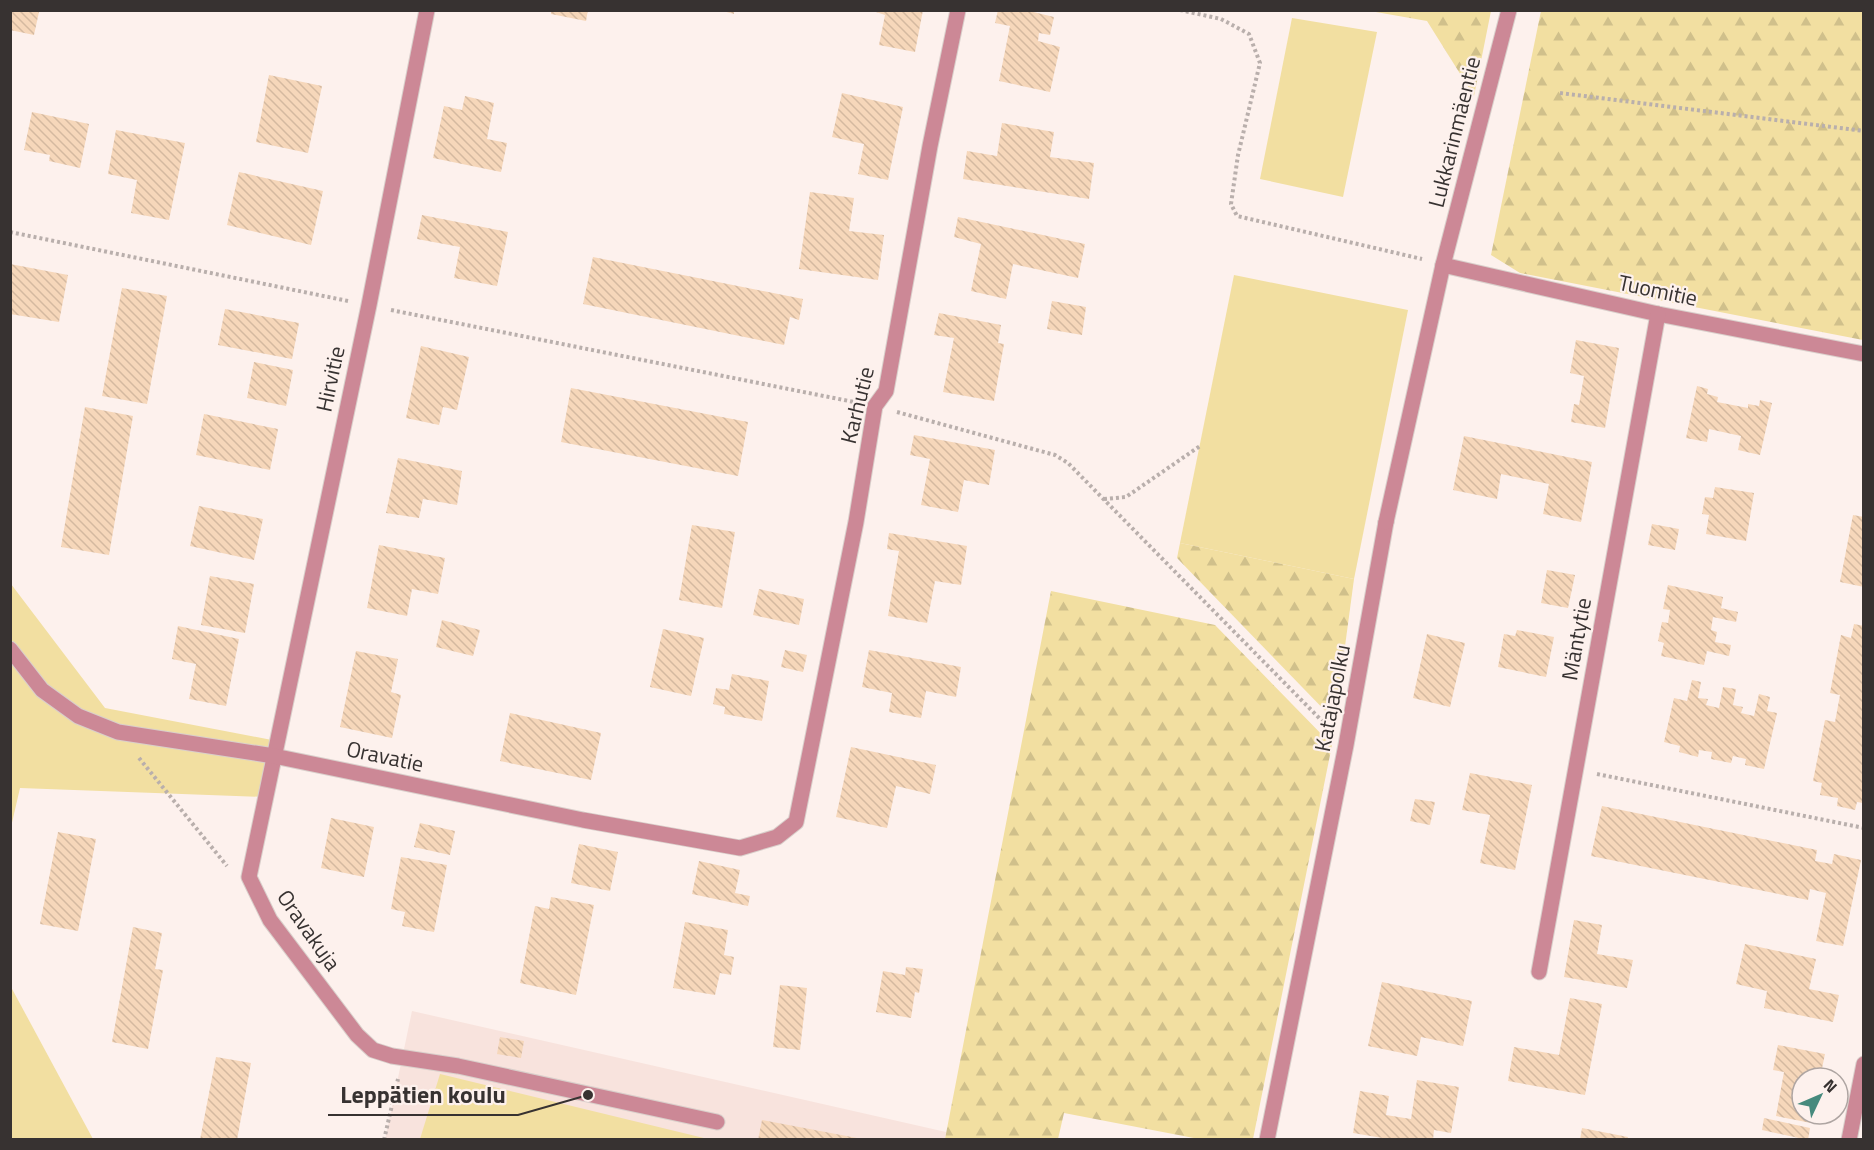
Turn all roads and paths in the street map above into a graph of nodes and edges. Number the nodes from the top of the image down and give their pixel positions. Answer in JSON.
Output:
{"nodes":[{"id":1,"x":427,"y":10,"type":"edge"},
{"id":2,"x":958,"y":10,"type":"edge"},
{"id":3,"x":1180,"y":10,"type":"edge"},
{"id":4,"x":1509,"y":10,"type":"edge"},
{"id":5,"x":1560,"y":93,"type":"dead end"},
{"id":6,"x":1863,"y":131,"type":"edge"},
{"id":7,"x":10,"y":232,"type":"edge"},
{"id":8,"x":1443,"y":264,"type":"junction"},
{"id":9,"x":369,"y":305,"type":"junction"},
{"id":10,"x":1658,"y":314,"type":"junction"},
{"id":11,"x":1863,"y":354,"type":"edge"},
{"id":12,"x":875,"y":406,"type":"junction"},
{"id":13,"x":1200,"y":446,"type":"dead end"},
{"id":14,"x":1104,"y":499,"type":"junction"},
{"id":15,"x":10,"y":648,"type":"edge"},
{"id":16,"x":118,"y":732,"type":"junction"},
{"id":17,"x":1346,"y":745,"type":"junction"},
{"id":18,"x":274,"y":756,"type":"junction"},
{"id":19,"x":1575,"y":770,"type":"junction"},
{"id":20,"x":1863,"y":828,"type":"edge"},
{"id":21,"x":777,"y":837,"type":"joint"},
{"id":22,"x":249,"y":877,"type":"junction"},
{"id":23,"x":1539,"y":972,"type":"dead end"},
{"id":24,"x":402,"y":1058,"type":"junction"},
{"id":25,"x":1863,"y":1064,"type":"edge"},
{"id":26,"x":717,"y":1122,"type":"dead end"},
{"id":27,"x":384,"y":1140,"type":"edge"},
{"id":28,"x":941,"y":1140,"type":"edge"},
{"id":29,"x":965,"y":1140,"type":"edge"},
{"id":30,"x":1267,"y":1140,"type":"edge"},
{"id":31,"x":1849,"y":1140,"type":"edge"}],
"edges":[{"from":1,"to":9,"type":"street","name":"Hirvitie"},
{"from":2,"to":12,"type":"street","name":"Karhutie"},
{"from":3,"to":8,"type":"path"},
{"from":4,"to":8,"type":"street","name":"Lukkarinmäentie"},
{"from":5,"to":6,"type":"path"},
{"from":7,"to":9,"type":"path"},
{"from":8,"to":10,"type":"street","name":"Tuomitie"},
{"from":8,"to":17,"type":"street","name":"Katajapolku"},
{"from":9,"to":12,"type":"path"},
{"from":9,"to":18,"type":"street","name":"Hirvitie"},
{"from":10,"to":11,"type":"street","name":"Tuomitie"},
{"from":10,"to":19,"type":"street","name":"Mäntytie"},
{"from":12,"to":14,"type":"path"},
{"from":12,"to":21,"type":"street","name":"Karhutie"},
{"from":13,"to":14,"type":"path"},
{"from":14,"to":17,"type":"path"},
{"from":15,"to":16,"type":"street","name":"Oravatie"},
{"from":16,"to":18,"type":"street","name":"Oravatie"},
{"from":16,"to":22,"type":"path"},
{"from":17,"to":30,"type":"street","name":"Katajapolku"},
{"from":18,"to":21,"type":"street","name":"Oravatie"},
{"from":18,"to":22,"type":"street","name":"Oravakuja"},
{"from":19,"to":20,"type":"path"},
{"from":19,"to":23,"type":"street","name":"Mäntytie"},
{"from":22,"to":24,"type":"street","name":"Oravakuja"},
{"from":24,"to":26,"type":"street","name":"Oravakuja"},
{"from":24,"to":27,"type":"path"},
{"from":25,"to":31,"type":"street"},
{"from":28,"to":29,"type":"path"}]}
